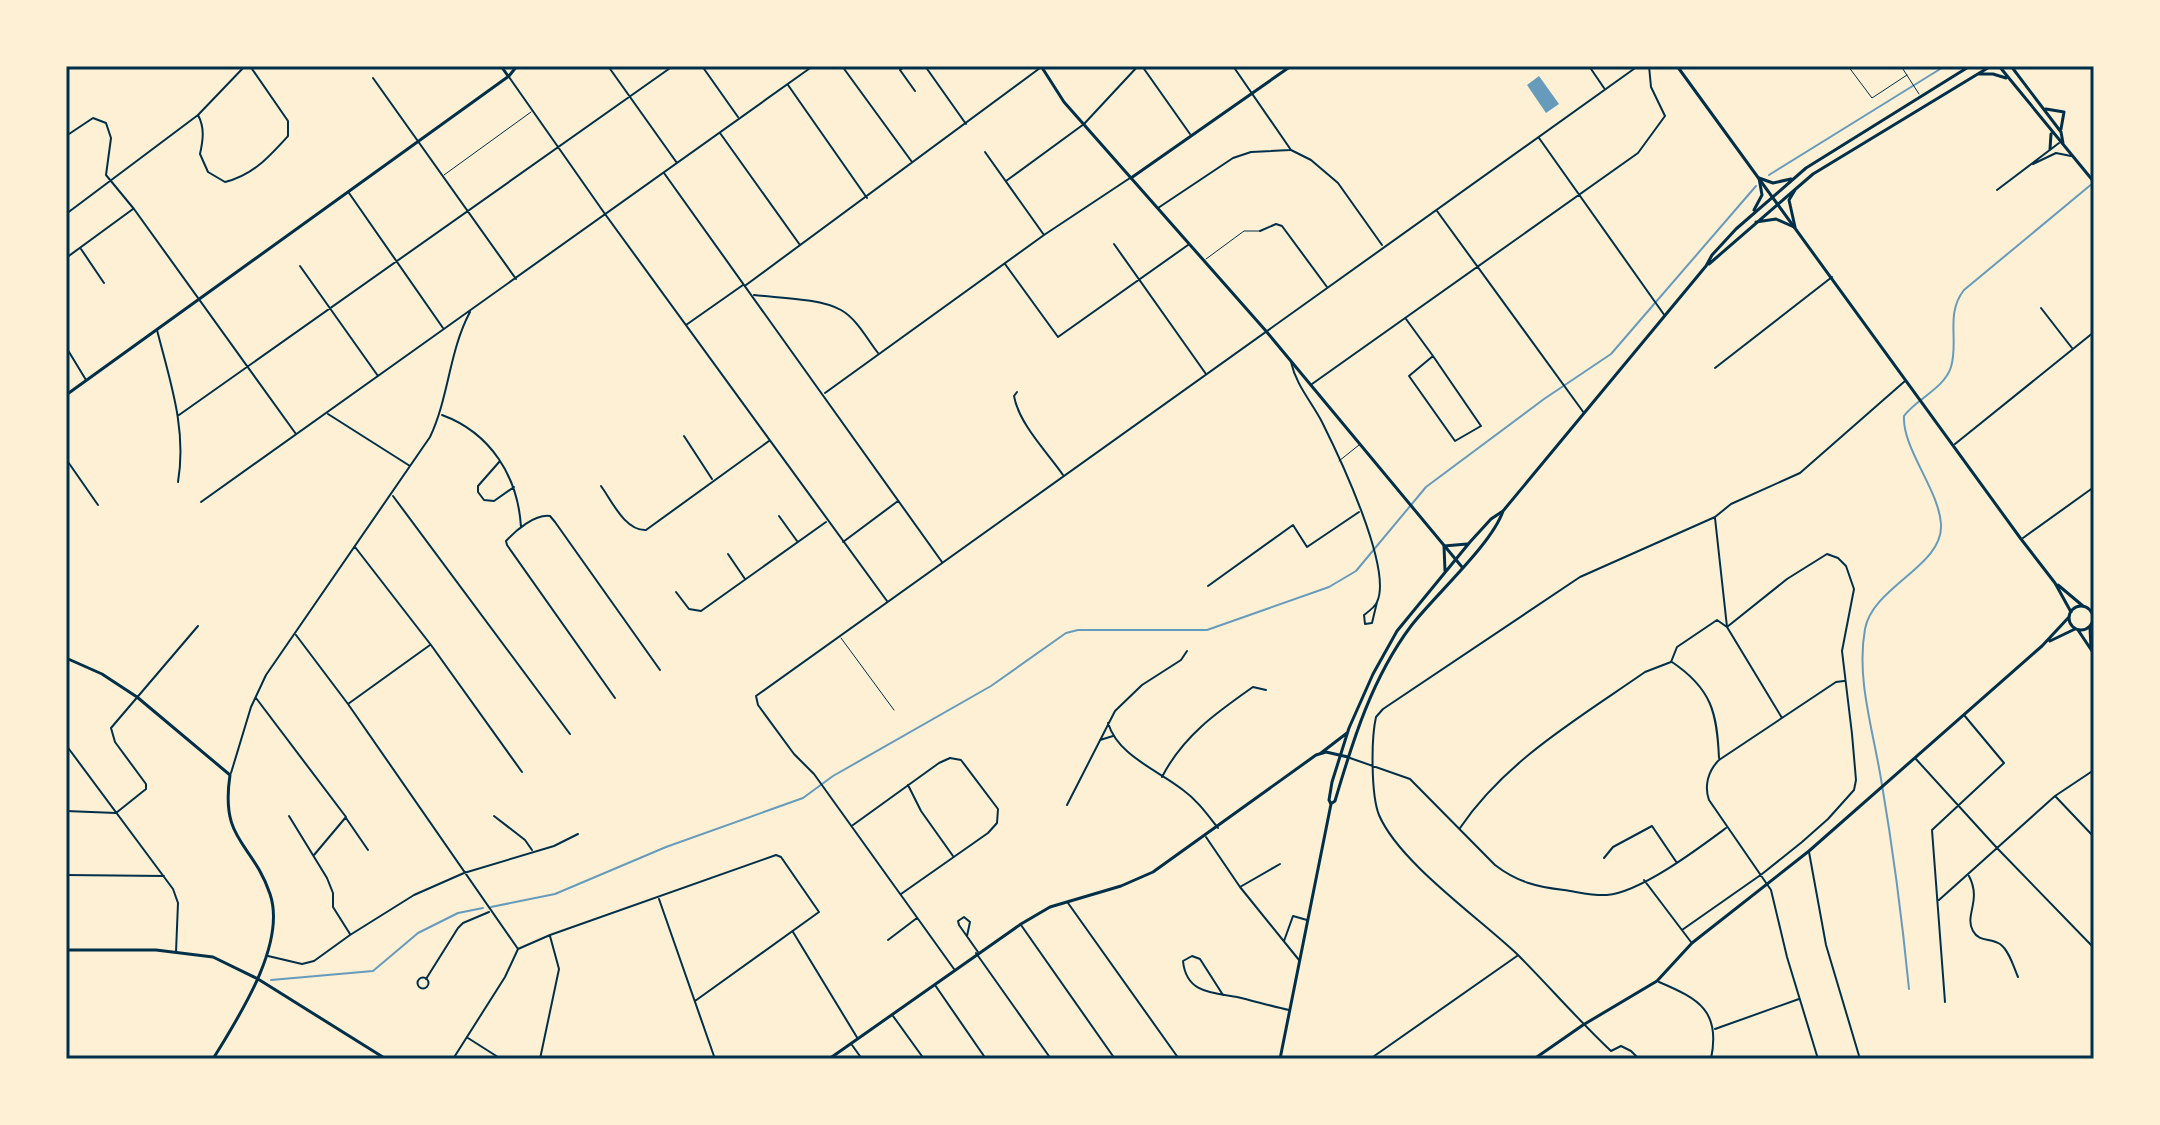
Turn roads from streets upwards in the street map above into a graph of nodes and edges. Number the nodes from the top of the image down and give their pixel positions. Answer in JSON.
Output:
{"nodes":[{"id":1,"x":245,"y":66,"type":"edge"},
{"id":2,"x":250,"y":66,"type":"edge"},
{"id":3,"x":501,"y":66,"type":"edge"},
{"id":4,"x":517,"y":66,"type":"edge"},
{"id":5,"x":608,"y":66,"type":"edge"},
{"id":6,"x":673,"y":66,"type":"edge"},
{"id":7,"x":702,"y":66,"type":"edge"},
{"id":8,"x":813,"y":66,"type":"edge"},
{"id":9,"x":842,"y":66,"type":"edge"},
{"id":10,"x":905,"y":66,"type":"edge"},
{"id":11,"x":1138,"y":66,"type":"edge"},
{"id":12,"x":1142,"y":66,"type":"edge"},
{"id":13,"x":1233,"y":66,"type":"edge"},
{"id":14,"x":1291,"y":66,"type":"edge"},
{"id":15,"x":1589,"y":66,"type":"edge"},
{"id":16,"x":1638,"y":66,"type":"edge"},
{"id":17,"x":1649,"y":66,"type":"edge"},
{"id":18,"x":1677,"y":66,"type":"edge"},
{"id":19,"x":1970,"y":66,"type":"edge"},
{"id":20,"x":1991,"y":66,"type":"edge"},
{"id":21,"x":1999,"y":66,"type":"edge"},
{"id":22,"x":927,"y":67,"type":"edge"},
{"id":23,"x":1041,"y":67,"type":"edge"},
{"id":24,"x":2013,"y":68,"type":"edge"},
{"id":25,"x":1975,"y":75,"type":"junction"},
{"id":26,"x":509,"y":76,"type":"junction"},
{"id":27,"x":373,"y":78,"type":"dead end"},
{"id":28,"x":2009,"y":80,"type":"junction"},
{"id":29,"x":788,"y":84,"type":"junction"},
{"id":30,"x":1605,"y":89,"type":"junction"},
{"id":31,"x":915,"y":91,"type":"dead end"},
{"id":32,"x":1253,"y":94,"type":"junction"},
{"id":33,"x":630,"y":97,"type":"junction"},
{"id":34,"x":2043,"y":108,"type":"junction"},
{"id":35,"x":198,"y":115,"type":"junction"},
{"id":36,"x":739,"y":119,"type":"junction"},
{"id":37,"x":966,"y":124,"type":"junction"},
{"id":38,"x":1084,"y":124,"type":"junction"},
{"id":39,"x":2050,"y":131,"type":"junction"},
{"id":40,"x":720,"y":132,"type":"junction"},
{"id":41,"x":2061,"y":132,"type":"junction"},
{"id":42,"x":66,"y":136,"type":"edge"},
{"id":43,"x":1192,"y":137,"type":"junction"},
{"id":44,"x":1538,"y":137,"type":"junction"},
{"id":45,"x":419,"y":140,"type":"junction"},
{"id":46,"x":2063,"y":143,"type":"junction"},
{"id":47,"x":560,"y":148,"type":"junction"},
{"id":48,"x":2050,"y":149,"type":"junction"},
{"id":49,"x":1291,"y":150,"type":"junction"},
{"id":50,"x":985,"y":152,"type":"dead end"},
{"id":51,"x":2074,"y":157,"type":"junction"},
{"id":52,"x":677,"y":163,"type":"junction"},
{"id":53,"x":913,"y":164,"type":"junction"},
{"id":54,"x":2032,"y":165,"type":"junction"},
{"id":55,"x":663,"y":172,"type":"junction"},
{"id":56,"x":1131,"y":178,"type":"junction"},
{"id":57,"x":1759,"y":178,"type":"junction"},
{"id":58,"x":1794,"y":178,"type":"junction"},
{"id":59,"x":1006,"y":181,"type":"junction"},
{"id":60,"x":111,"y":182,"type":"junction"},
{"id":61,"x":2094,"y":182,"type":"edge"},
{"id":62,"x":1799,"y":185,"type":"junction"},
{"id":63,"x":1997,"y":190,"type":"dead end"},
{"id":64,"x":348,"y":192,"type":"junction"},
{"id":65,"x":1580,"y":196,"type":"junction"},
{"id":66,"x":1773,"y":196,"type":"junction"},
{"id":67,"x":867,"y":198,"type":"junction"},
{"id":68,"x":1778,"y":203,"type":"junction"},
{"id":69,"x":1158,"y":208,"type":"junction"},
{"id":70,"x":134,"y":209,"type":"junction"},
{"id":71,"x":1437,"y":210,"type":"junction"},
{"id":72,"x":468,"y":211,"type":"junction"},
{"id":73,"x":66,"y":214,"type":"edge"},
{"id":74,"x":605,"y":214,"type":"junction"},
{"id":75,"x":1752,"y":214,"type":"junction"},
{"id":76,"x":1756,"y":222,"type":"junction"},
{"id":77,"x":1795,"y":227,"type":"junction"},
{"id":78,"x":1260,"y":231,"type":"road end"},
{"id":79,"x":1044,"y":235,"type":"junction"},
{"id":80,"x":1114,"y":244,"type":"dead end"},
{"id":81,"x":1189,"y":244,"type":"junction"},
{"id":82,"x":800,"y":245,"type":"junction"},
{"id":83,"x":1383,"y":246,"type":"junction"},
{"id":84,"x":81,"y":248,"type":"junction"},
{"id":85,"x":66,"y":258,"type":"edge"},
{"id":86,"x":398,"y":263,"type":"junction"},
{"id":87,"x":1005,"y":264,"type":"junction"},
{"id":88,"x":300,"y":266,"type":"dead end"},
{"id":89,"x":1706,"y":266,"type":"junction"},
{"id":90,"x":1477,"y":267,"type":"junction"},
{"id":91,"x":1832,"y":277,"type":"junction"},
{"id":92,"x":516,"y":279,"type":"junction"},
{"id":93,"x":1138,"y":279,"type":"junction"},
{"id":94,"x":104,"y":283,"type":"dead end"},
{"id":95,"x":745,"y":285,"type":"junction"},
{"id":96,"x":1328,"y":288,"type":"junction"},
{"id":97,"x":751,"y":294,"type":"junction"},
{"id":98,"x":198,"y":300,"type":"junction"},
{"id":99,"x":2041,"y":308,"type":"dead end"},
{"id":100,"x":331,"y":309,"type":"junction"},
{"id":101,"x":471,"y":311,"type":"junction"},
{"id":102,"x":1665,"y":316,"type":"junction"},
{"id":103,"x":1406,"y":318,"type":"junction"},
{"id":104,"x":686,"y":325,"type":"junction"},
{"id":105,"x":443,"y":328,"type":"junction"},
{"id":106,"x":157,"y":329,"type":"junction"},
{"id":107,"x":1266,"y":331,"type":"junction"},
{"id":108,"x":2094,"y":332,"type":"edge"},
{"id":109,"x":66,"y":347,"type":"edge"},
{"id":110,"x":2073,"y":349,"type":"junction"},
{"id":111,"x":878,"y":354,"type":"junction"},
{"id":112,"x":1433,"y":356,"type":"junction"},
{"id":113,"x":1291,"y":361,"type":"junction"},
{"id":114,"x":248,"y":368,"type":"junction"},
{"id":115,"x":1715,"y":368,"type":"dead end"},
{"id":116,"x":1206,"y":374,"type":"junction"},
{"id":117,"x":378,"y":376,"type":"junction"},
{"id":118,"x":86,"y":380,"type":"junction"},
{"id":119,"x":1906,"y":381,"type":"junction"},
{"id":120,"x":1311,"y":385,"type":"junction"},
{"id":121,"x":1017,"y":392,"type":"dead end"},
{"id":122,"x":824,"y":394,"type":"junction"},
{"id":123,"x":66,"y":395,"type":"edge"},
{"id":124,"x":327,"y":414,"type":"junction"},
{"id":125,"x":1585,"y":414,"type":"junction"},
{"id":126,"x":179,"y":415,"type":"junction"},
{"id":127,"x":441,"y":415,"type":"junction"},
{"id":128,"x":297,"y":435,"type":"junction"},
{"id":129,"x":684,"y":436,"type":"dead end"},
{"id":130,"x":770,"y":440,"type":"junction"},
{"id":131,"x":1953,"y":446,"type":"junction"},
{"id":132,"x":66,"y":459,"type":"edge"},
{"id":133,"x":501,"y":460,"type":"junction"},
{"id":134,"x":411,"y":467,"type":"junction"},
{"id":135,"x":1064,"y":476,"type":"junction"},
{"id":136,"x":713,"y":480,"type":"junction"},
{"id":137,"x":178,"y":482,"type":"dead end"},
{"id":138,"x":601,"y":486,"type":"dead end"},
{"id":139,"x":514,"y":487,"type":"junction"},
{"id":140,"x":2094,"y":487,"type":"edge"},
{"id":141,"x":393,"y":495,"type":"junction"},
{"id":142,"x":899,"y":500,"type":"junction"},
{"id":143,"x":201,"y":502,"type":"dead end"},
{"id":144,"x":98,"y":505,"type":"dead end"},
{"id":145,"x":1503,"y":511,"type":"junction"},
{"id":146,"x":1360,"y":512,"type":"junction"},
{"id":147,"x":779,"y":516,"type":"dead end"},
{"id":148,"x":1715,"y":517,"type":"junction"},
{"id":149,"x":827,"y":521,"type":"junction"},
{"id":150,"x":521,"y":528,"type":"junction"},
{"id":151,"x":2021,"y":539,"type":"junction"},
{"id":152,"x":798,"y":542,"type":"junction"},
{"id":153,"x":843,"y":542,"type":"junction"},
{"id":154,"x":1470,"y":542,"type":"junction"},
{"id":155,"x":354,"y":546,"type":"junction"},
{"id":156,"x":1444,"y":546,"type":"junction"},
{"id":157,"x":728,"y":554,"type":"dead end"},
{"id":158,"x":1456,"y":560,"type":"junction"},
{"id":159,"x":943,"y":562,"type":"junction"},
{"id":160,"x":1462,"y":567,"type":"junction"},
{"id":161,"x":1445,"y":573,"type":"junction"},
{"id":162,"x":746,"y":580,"type":"junction"},
{"id":163,"x":2055,"y":583,"type":"junction"},
{"id":164,"x":1208,"y":586,"type":"dead end"},
{"id":165,"x":676,"y":592,"type":"dead end"},
{"id":166,"x":887,"y":602,"type":"junction"},
{"id":167,"x":1377,"y":602,"type":"junction"},
{"id":168,"x":2084,"y":606,"type":"junction"},
{"id":169,"x":2092,"y":611,"type":"edge"},
{"id":170,"x":2070,"y":614,"type":"junction"},
{"id":171,"x":2092,"y":625,"type":"edge"},
{"id":172,"x":198,"y":626,"type":"dead end"},
{"id":173,"x":1727,"y":627,"type":"junction"},
{"id":174,"x":2077,"y":629,"type":"junction"},
{"id":175,"x":296,"y":634,"type":"junction"},
{"id":176,"x":431,"y":645,"type":"junction"},
{"id":177,"x":2043,"y":645,"type":"junction"},
{"id":178,"x":1187,"y":651,"type":"dead end"},
{"id":179,"x":2093,"y":653,"type":"edge"},
{"id":180,"x":66,"y":658,"type":"edge"},
{"id":181,"x":1671,"y":662,"type":"junction"},
{"id":182,"x":660,"y":670,"type":"dead end"},
{"id":183,"x":1844,"y":681,"type":"junction"},
{"id":184,"x":1266,"y":690,"type":"dead end"},
{"id":185,"x":137,"y":697,"type":"junction"},
{"id":186,"x":255,"y":698,"type":"junction"},
{"id":187,"x":615,"y":698,"type":"dead end"},
{"id":188,"x":348,"y":704,"type":"junction"},
{"id":189,"x":1963,"y":715,"type":"junction"},
{"id":190,"x":1782,"y":718,"type":"junction"},
{"id":191,"x":1108,"y":722,"type":"junction"},
{"id":192,"x":1347,"y":733,"type":"junction"},
{"id":193,"x":570,"y":734,"type":"dead end"},
{"id":194,"x":1114,"y":737,"type":"junction"},
{"id":195,"x":1099,"y":740,"type":"junction"},
{"id":196,"x":66,"y":745,"type":"edge"},
{"id":197,"x":1321,"y":753,"type":"junction"},
{"id":198,"x":1339,"y":754,"type":"junction"},
{"id":199,"x":1348,"y":757,"type":"junction"},
{"id":200,"x":1915,"y":758,"type":"junction"},
{"id":201,"x":1719,"y":760,"type":"junction"},
{"id":202,"x":1373,"y":765,"type":"junction"},
{"id":203,"x":2094,"y":770,"type":"edge"},
{"id":204,"x":522,"y":772,"type":"dead end"},
{"id":205,"x":230,"y":775,"type":"junction"},
{"id":206,"x":1161,"y":777,"type":"junction"},
{"id":207,"x":908,"y":785,"type":"junction"},
{"id":208,"x":2055,"y":796,"type":"junction"},
{"id":209,"x":1331,"y":804,"type":"junction"},
{"id":210,"x":1067,"y":805,"type":"dead end"},
{"id":211,"x":1957,"y":805,"type":"junction"},
{"id":212,"x":66,"y":811,"type":"edge"},
{"id":213,"x":116,"y":813,"type":"junction"},
{"id":214,"x":289,"y":816,"type":"dead end"},
{"id":215,"x":494,"y":816,"type":"dead end"},
{"id":216,"x":346,"y":817,"type":"junction"},
{"id":217,"x":852,"y":826,"type":"junction"},
{"id":218,"x":1727,"y":827,"type":"junction"},
{"id":219,"x":1218,"y":828,"type":"junction"},
{"id":220,"x":1460,"y":828,"type":"junction"},
{"id":221,"x":578,"y":834,"type":"dead end"},
{"id":222,"x":1206,"y":837,"type":"junction"},
{"id":223,"x":2094,"y":837,"type":"edge"},
{"id":224,"x":1997,"y":848,"type":"junction"},
{"id":225,"x":368,"y":850,"type":"dead end"},
{"id":226,"x":1809,"y":851,"type":"junction"},
{"id":227,"x":534,"y":852,"type":"junction"},
{"id":228,"x":314,"y":855,"type":"junction"},
{"id":229,"x":953,"y":857,"type":"junction"},
{"id":230,"x":1604,"y":858,"type":"dead end"},
{"id":231,"x":1280,"y":864,"type":"dead end"},
{"id":232,"x":1677,"y":864,"type":"junction"},
{"id":233,"x":464,"y":873,"type":"junction"},
{"id":234,"x":1762,"y":874,"type":"junction"},
{"id":235,"x":66,"y":875,"type":"edge"},
{"id":236,"x":1968,"y":875,"type":"junction"},
{"id":237,"x":165,"y":876,"type":"junction"},
{"id":238,"x":1644,"y":880,"type":"junction"},
{"id":239,"x":1768,"y":884,"type":"junction"},
{"id":240,"x":1240,"y":887,"type":"junction"},
{"id":241,"x":901,"y":894,"type":"junction"},
{"id":242,"x":659,"y":898,"type":"junction"},
{"id":243,"x":1939,"y":900,"type":"junction"},
{"id":244,"x":1067,"y":902,"type":"junction"},
{"id":245,"x":490,"y":911,"type":"junction"},
{"id":246,"x":918,"y":918,"type":"junction"},
{"id":247,"x":1308,"y":920,"type":"junction"},
{"id":248,"x":1021,"y":924,"type":"junction"},
{"id":249,"x":1682,"y":930,"type":"junction"},
{"id":250,"x":792,"y":931,"type":"junction"},
{"id":251,"x":350,"y":935,"type":"junction"},
{"id":252,"x":550,"y":935,"type":"junction"},
{"id":253,"x":967,"y":936,"type":"dead end"},
{"id":254,"x":888,"y":940,"type":"dead end"},
{"id":255,"x":1284,"y":941,"type":"junction"},
{"id":256,"x":1692,"y":943,"type":"junction"},
{"id":257,"x":2094,"y":948,"type":"edge"},
{"id":258,"x":518,"y":949,"type":"junction"},
{"id":259,"x":66,"y":950,"type":"edge"},
{"id":260,"x":176,"y":952,"type":"junction"},
{"id":261,"x":977,"y":952,"type":"junction"},
{"id":262,"x":266,"y":956,"type":"junction"},
{"id":263,"x":1518,"y":956,"type":"junction"},
{"id":264,"x":1300,"y":961,"type":"junction"},
{"id":265,"x":954,"y":969,"type":"junction"},
{"id":266,"x":2018,"y":977,"type":"dead end"},
{"id":267,"x":258,"y":979,"type":"junction"},
{"id":268,"x":426,"y":979,"type":"dead end"},
{"id":269,"x":1657,"y":981,"type":"junction"},
{"id":270,"x":935,"y":984,"type":"junction"},
{"id":271,"x":1223,"y":995,"type":"junction"},
{"id":272,"x":1799,"y":999,"type":"junction"},
{"id":273,"x":695,"y":1001,"type":"junction"},
{"id":274,"x":1945,"y":1002,"type":"dead end"},
{"id":275,"x":1290,"y":1010,"type":"junction"},
{"id":276,"x":893,"y":1015,"type":"junction"},
{"id":277,"x":1583,"y":1025,"type":"junction"},
{"id":278,"x":1714,"y":1029,"type":"junction"},
{"id":279,"x":466,"y":1037,"type":"junction"},
{"id":280,"x":858,"y":1039,"type":"junction"},
{"id":281,"x":851,"y":1044,"type":"junction"},
{"id":282,"x":216,"y":1058,"type":"edge"},
{"id":283,"x":386,"y":1059,"type":"edge"},
{"id":284,"x":453,"y":1059,"type":"edge"},
{"id":285,"x":501,"y":1059,"type":"edge"},
{"id":286,"x":540,"y":1059,"type":"edge"},
{"id":287,"x":715,"y":1059,"type":"edge"},
{"id":288,"x":829,"y":1059,"type":"edge"},
{"id":289,"x":862,"y":1059,"type":"edge"},
{"id":290,"x":924,"y":1059,"type":"edge"},
{"id":291,"x":986,"y":1059,"type":"edge"},
{"id":292,"x":1051,"y":1059,"type":"edge"},
{"id":293,"x":1115,"y":1059,"type":"edge"},
{"id":294,"x":1179,"y":1059,"type":"edge"},
{"id":295,"x":1280,"y":1059,"type":"edge"},
{"id":296,"x":1370,"y":1059,"type":"edge"},
{"id":297,"x":1534,"y":1059,"type":"edge"},
{"id":298,"x":1639,"y":1059,"type":"edge"},
{"id":299,"x":1711,"y":1059,"type":"edge"},
{"id":300,"x":1818,"y":1059,"type":"edge"},
{"id":301,"x":1860,"y":1059,"type":"edge"}],
"edges":[{"from":1,"to":35,"type":"street"},
{"from":2,"to":35,"type":"street"},
{"from":3,"to":26,"type":"street"},
{"from":4,"to":26,"type":"street"},
{"from":5,"to":33,"type":"street"},
{"from":6,"to":33,"type":"street"},
{"from":7,"to":36,"type":"street"},
{"from":8,"to":29,"type":"street"},
{"from":9,"to":53,"type":"street"},
{"from":10,"to":31,"type":"street"},
{"from":11,"to":38,"type":"street"},
{"from":12,"to":43,"type":"street"},
{"from":13,"to":32,"type":"street"},
{"from":14,"to":32,"type":"street"},
{"from":15,"to":30,"type":"street"},
{"from":16,"to":30,"type":"street"},
{"from":17,"to":65,"type":"street"},
{"from":18,"to":57,"type":"street"},
{"from":19,"to":58,"type":"street"},
{"from":20,"to":25,"type":"street"},
{"from":21,"to":28,"type":"street"},
{"from":22,"to":37,"type":"street"},
{"from":23,"to":37,"type":"street"},
{"from":23,"to":38,"type":"street"},
{"from":24,"to":34,"type":"street"},
{"from":25,"to":28,"type":"street"},
{"from":25,"to":62,"type":"street"},
{"from":26,"to":45,"type":"street"},
{"from":26,"to":47,"type":"street"},
{"from":27,"to":45,"type":"street"},
{"from":28,"to":39,"type":"street"},
{"from":29,"to":36,"type":"street"},
{"from":29,"to":67,"type":"street"},
{"from":30,"to":44,"type":"street"},
{"from":32,"to":43,"type":"street"},
{"from":32,"to":49,"type":"street"},
{"from":33,"to":47,"type":"street"},
{"from":33,"to":52,"type":"street"},
{"from":34,"to":41,"type":"street"},
{"from":34,"to":41,"type":"street"},
{"from":35,"to":60,"type":"street"},
{"from":36,"to":40,"type":"street"},
{"from":37,"to":53,"type":"street"},
{"from":38,"to":56,"type":"street"},
{"from":38,"to":59,"type":"street"},
{"from":39,"to":46,"type":"street"},
{"from":39,"to":48,"type":"street"},
{"from":40,"to":52,"type":"street"},
{"from":40,"to":82,"type":"street"},
{"from":41,"to":46,"type":"street"},
{"from":42,"to":60,"type":"street"},
{"from":43,"to":56,"type":"street"},
{"from":44,"to":65,"type":"street"},
{"from":44,"to":71,"type":"street"},
{"from":45,"to":64,"type":"street"},
{"from":45,"to":72,"type":"street"},
{"from":46,"to":48,"type":"street"},
{"from":46,"to":51,"type":"street"},
{"from":47,"to":72,"type":"street"},
{"from":47,"to":74,"type":"street"},
{"from":48,"to":54,"type":"street"},
{"from":49,"to":69,"type":"street"},
{"from":49,"to":83,"type":"street"},
{"from":50,"to":59,"type":"street"},
{"from":51,"to":54,"type":"street"},
{"from":51,"to":61,"type":"street"},
{"from":52,"to":55,"type":"street"},
{"from":53,"to":67,"type":"street"},
{"from":54,"to":63,"type":"street"},
{"from":55,"to":74,"type":"street"},
{"from":55,"to":95,"type":"street"},
{"from":56,"to":69,"type":"street"},
{"from":56,"to":79,"type":"street"},
{"from":57,"to":58,"type":"street"},
{"from":57,"to":66,"type":"street"},
{"from":57,"to":75,"type":"street"},
{"from":58,"to":66,"type":"street"},
{"from":59,"to":79,"type":"street"},
{"from":60,"to":70,"type":"street"},
{"from":60,"to":73,"type":"street"},
{"from":62,"to":68,"type":"street"},
{"from":62,"to":77,"type":"street"},
{"from":64,"to":86,"type":"street"},
{"from":64,"to":98,"type":"street"},
{"from":65,"to":90,"type":"street"},
{"from":65,"to":102,"type":"street"},
{"from":66,"to":68,"type":"street"},
{"from":66,"to":75,"type":"street"},
{"from":67,"to":82,"type":"street"},
{"from":68,"to":76,"type":"street"},
{"from":68,"to":77,"type":"street"},
{"from":69,"to":81,"type":"street"},
{"from":70,"to":84,"type":"street"},
{"from":70,"to":98,"type":"street"},
{"from":71,"to":83,"type":"street"},
{"from":71,"to":90,"type":"street"},
{"from":72,"to":86,"type":"street"},
{"from":72,"to":92,"type":"street"},
{"from":74,"to":92,"type":"street"},
{"from":74,"to":104,"type":"street"},
{"from":75,"to":89,"type":"street"},
{"from":76,"to":77,"type":"street"},
{"from":76,"to":89,"type":"street"},
{"from":77,"to":91,"type":"street"},
{"from":78,"to":96,"type":"street"},
{"from":79,"to":87,"type":"street"},
{"from":80,"to":93,"type":"street"},
{"from":81,"to":93,"type":"street"},
{"from":81,"to":107,"type":"street"},
{"from":82,"to":95,"type":"street"},
{"from":83,"to":96,"type":"street"},
{"from":84,"to":85,"type":"street"},
{"from":84,"to":94,"type":"street"},
{"from":86,"to":100,"type":"street"},
{"from":86,"to":105,"type":"street"},
{"from":87,"to":93,"type":"street"},
{"from":87,"to":111,"type":"street"},
{"from":88,"to":100,"type":"street"},
{"from":89,"to":102,"type":"street"},
{"from":90,"to":103,"type":"street"},
{"from":90,"to":125,"type":"street"},
{"from":91,"to":115,"type":"street"},
{"from":91,"to":119,"type":"street"},
{"from":92,"to":101,"type":"street"},
{"from":93,"to":116,"type":"street"},
{"from":95,"to":97,"type":"street"},
{"from":95,"to":104,"type":"street"},
{"from":96,"to":107,"type":"street"},
{"from":97,"to":111,"type":"street"},
{"from":97,"to":122,"type":"street"},
{"from":98,"to":106,"type":"street"},
{"from":98,"to":114,"type":"street"},
{"from":99,"to":110,"type":"street"},
{"from":100,"to":114,"type":"street"},
{"from":100,"to":117,"type":"street"},
{"from":101,"to":105,"type":"street"},
{"from":101,"to":127,"type":"street"},
{"from":102,"to":125,"type":"street"},
{"from":103,"to":112,"type":"street"},
{"from":103,"to":120,"type":"street"},
{"from":104,"to":130,"type":"street"},
{"from":105,"to":117,"type":"street"},
{"from":106,"to":118,"type":"street"},
{"from":106,"to":126,"type":"street"},
{"from":107,"to":113,"type":"street"},
{"from":107,"to":116,"type":"street"},
{"from":108,"to":110,"type":"street"},
{"from":109,"to":118,"type":"street"},
{"from":110,"to":131,"type":"street"},
{"from":111,"to":122,"type":"street"},
{"from":112,"to":112,"type":"street"},
{"from":113,"to":120,"type":"street"},
{"from":113,"to":146,"type":"street"},
{"from":114,"to":126,"type":"street"},
{"from":114,"to":128,"type":"street"},
{"from":116,"to":135,"type":"street"},
{"from":117,"to":124,"type":"street"},
{"from":118,"to":123,"type":"street"},
{"from":119,"to":131,"type":"street"},
{"from":119,"to":148,"type":"street"},
{"from":120,"to":156,"type":"street"},
{"from":121,"to":135,"type":"street"},
{"from":122,"to":142,"type":"street"},
{"from":124,"to":128,"type":"street"},
{"from":124,"to":134,"type":"street"},
{"from":125,"to":145,"type":"street"},
{"from":126,"to":137,"type":"street"},
{"from":127,"to":133,"type":"street"},
{"from":127,"to":134,"type":"street"},
{"from":128,"to":143,"type":"street"},
{"from":129,"to":136,"type":"street"},
{"from":130,"to":136,"type":"street"},
{"from":130,"to":149,"type":"street"},
{"from":131,"to":151,"type":"street"},
{"from":132,"to":144,"type":"street"},
{"from":133,"to":139,"type":"street"},
{"from":133,"to":139,"type":"street"},
{"from":134,"to":141,"type":"street"},
{"from":135,"to":159,"type":"street"},
{"from":136,"to":138,"type":"street"},
{"from":139,"to":150,"type":"street"},
{"from":140,"to":151,"type":"street"},
{"from":141,"to":155,"type":"street"},
{"from":141,"to":193,"type":"street"},
{"from":142,"to":153,"type":"street"},
{"from":142,"to":159,"type":"street"},
{"from":145,"to":154,"type":"street"},
{"from":145,"to":160,"type":"street"},
{"from":146,"to":164,"type":"street"},
{"from":146,"to":167,"type":"street"},
{"from":147,"to":152,"type":"street"},
{"from":148,"to":173,"type":"street"},
{"from":148,"to":202,"type":"street"},
{"from":149,"to":152,"type":"street"},
{"from":149,"to":153,"type":"street"},
{"from":150,"to":182,"type":"street"},
{"from":150,"to":187,"type":"street"},
{"from":151,"to":163,"type":"street"},
{"from":152,"to":162,"type":"street"},
{"from":153,"to":166,"type":"street"},
{"from":154,"to":156,"type":"street"},
{"from":154,"to":158,"type":"street"},
{"from":155,"to":175,"type":"street"},
{"from":155,"to":176,"type":"street"},
{"from":156,"to":158,"type":"street"},
{"from":156,"to":161,"type":"street"},
{"from":157,"to":162,"type":"street"},
{"from":158,"to":160,"type":"street"},
{"from":158,"to":161,"type":"street"},
{"from":159,"to":166,"type":"street"},
{"from":160,"to":199,"type":"street"},
{"from":161,"to":192,"type":"street"},
{"from":162,"to":165,"type":"street"},
{"from":163,"to":168,"type":"street"},
{"from":163,"to":170,"type":"street"},
{"from":166,"to":217,"type":"street"},
{"from":167,"to":167,"type":"street"},
{"from":168,"to":169,"type":"street"},
{"from":168,"to":170,"type":"street"},
{"from":169,"to":171,"type":"street"},
{"from":170,"to":174,"type":"street"},
{"from":170,"to":177,"type":"street"},
{"from":171,"to":174,"type":"street"},
{"from":171,"to":179,"type":"street"},
{"from":172,"to":185,"type":"street"},
{"from":173,"to":181,"type":"street"},
{"from":173,"to":183,"type":"street"},
{"from":173,"to":190,"type":"street"},
{"from":174,"to":177,"type":"street"},
{"from":174,"to":179,"type":"street"},
{"from":175,"to":186,"type":"street"},
{"from":175,"to":188,"type":"street"},
{"from":176,"to":188,"type":"street"},
{"from":176,"to":204,"type":"street"},
{"from":177,"to":189,"type":"street"},
{"from":178,"to":191,"type":"street"},
{"from":180,"to":185,"type":"street"},
{"from":181,"to":201,"type":"street"},
{"from":181,"to":220,"type":"street"},
{"from":183,"to":190,"type":"street"},
{"from":183,"to":234,"type":"street"},
{"from":184,"to":206,"type":"street"},
{"from":185,"to":205,"type":"street"},
{"from":185,"to":213,"type":"street"},
{"from":186,"to":205,"type":"street"},
{"from":186,"to":216,"type":"street"},
{"from":188,"to":233,"type":"street"},
{"from":189,"to":200,"type":"street"},
{"from":189,"to":211,"type":"street"},
{"from":190,"to":201,"type":"street"},
{"from":191,"to":194,"type":"street"},
{"from":191,"to":195,"type":"street"},
{"from":192,"to":197,"type":"street"},
{"from":192,"to":198,"type":"street"},
{"from":194,"to":195,"type":"street"},
{"from":194,"to":206,"type":"street"},
{"from":195,"to":210,"type":"street"},
{"from":196,"to":213,"type":"street"},
{"from":197,"to":198,"type":"street"},
{"from":197,"to":219,"type":"street"},
{"from":198,"to":199,"type":"street"},
{"from":198,"to":209,"type":"street"},
{"from":199,"to":202,"type":"street"},
{"from":199,"to":209,"type":"street"},
{"from":200,"to":211,"type":"street"},
{"from":200,"to":226,"type":"street"},
{"from":201,"to":218,"type":"street"},
{"from":202,"to":220,"type":"street"},
{"from":202,"to":263,"type":"street"},
{"from":203,"to":208,"type":"street"},
{"from":205,"to":262,"type":"street"},
{"from":206,"to":219,"type":"street"},
{"from":207,"to":217,"type":"street"},
{"from":207,"to":229,"type":"street"},
{"from":207,"to":229,"type":"street"},
{"from":208,"to":223,"type":"street"},
{"from":208,"to":224,"type":"street"},
{"from":209,"to":247,"type":"street"},
{"from":211,"to":224,"type":"street"},
{"from":211,"to":243,"type":"street"},
{"from":212,"to":213,"type":"street"},
{"from":213,"to":237,"type":"street"},
{"from":214,"to":228,"type":"street"},
{"from":215,"to":227,"type":"street"},
{"from":216,"to":225,"type":"street"},
{"from":216,"to":228,"type":"street"},
{"from":217,"to":241,"type":"street"},
{"from":218,"to":232,"type":"street"},
{"from":218,"to":234,"type":"street"},
{"from":219,"to":222,"type":"street"},
{"from":220,"to":238,"type":"street"},
{"from":221,"to":227,"type":"street"},
{"from":222,"to":240,"type":"street"},
{"from":222,"to":244,"type":"street"},
{"from":224,"to":236,"type":"street"},
{"from":224,"to":257,"type":"street"},
{"from":226,"to":239,"type":"street"},
{"from":226,"to":301,"type":"street"},
{"from":227,"to":233,"type":"street"},
{"from":228,"to":251,"type":"street"},
{"from":229,"to":241,"type":"street"},
{"from":230,"to":232,"type":"street"},
{"from":231,"to":240,"type":"street"},
{"from":232,"to":238,"type":"street"},
{"from":233,"to":245,"type":"street"},
{"from":233,"to":251,"type":"street"},
{"from":234,"to":239,"type":"street"},
{"from":234,"to":249,"type":"street"},
{"from":235,"to":237,"type":"street"},
{"from":236,"to":243,"type":"street"},
{"from":236,"to":266,"type":"street"},
{"from":237,"to":260,"type":"street"},
{"from":238,"to":249,"type":"street"},
{"from":239,"to":256,"type":"street"},
{"from":239,"to":272,"type":"street"},
{"from":240,"to":255,"type":"street"},
{"from":241,"to":246,"type":"street"},
{"from":242,"to":250,"type":"street"},
{"from":242,"to":252,"type":"street"},
{"from":242,"to":273,"type":"street"},
{"from":243,"to":274,"type":"street"},
{"from":244,"to":248,"type":"street"},
{"from":244,"to":294,"type":"street"},
{"from":245,"to":258,"type":"street"},
{"from":245,"to":268,"type":"street"},
{"from":246,"to":254,"type":"street"},
{"from":246,"to":265,"type":"street"},
{"from":247,"to":255,"type":"street"},
{"from":247,"to":264,"type":"street"},
{"from":248,"to":261,"type":"street"},
{"from":248,"to":293,"type":"street"},
{"from":249,"to":256,"type":"street"},
{"from":250,"to":273,"type":"street"},
{"from":250,"to":280,"type":"street"},
{"from":251,"to":262,"type":"street"},
{"from":252,"to":258,"type":"street"},
{"from":252,"to":286,"type":"street"},
{"from":253,"to":261,"type":"street"},
{"from":255,"to":264,"type":"street"},
{"from":256,"to":269,"type":"street"},
{"from":258,"to":279,"type":"street"},
{"from":259,"to":260,"type":"street"},
{"from":260,"to":267,"type":"street"},
{"from":261,"to":265,"type":"street"},
{"from":261,"to":292,"type":"street"},
{"from":262,"to":267,"type":"street"},
{"from":263,"to":277,"type":"street"},
{"from":263,"to":296,"type":"street"},
{"from":264,"to":275,"type":"street"},
{"from":265,"to":270,"type":"street"},
{"from":267,"to":282,"type":"street"},
{"from":267,"to":283,"type":"street"},
{"from":269,"to":277,"type":"street"},
{"from":269,"to":278,"type":"street"},
{"from":270,"to":276,"type":"street"},
{"from":270,"to":291,"type":"street"},
{"from":271,"to":271,"type":"street"},
{"from":271,"to":275,"type":"street"},
{"from":272,"to":278,"type":"street"},
{"from":272,"to":300,"type":"street"},
{"from":273,"to":287,"type":"street"},
{"from":275,"to":295,"type":"street"},
{"from":276,"to":280,"type":"street"},
{"from":276,"to":290,"type":"street"},
{"from":277,"to":297,"type":"street"},
{"from":277,"to":298,"type":"street"},
{"from":278,"to":299,"type":"street"},
{"from":279,"to":284,"type":"street"},
{"from":279,"to":285,"type":"street"},
{"from":280,"to":281,"type":"street"},
{"from":281,"to":288,"type":"street"},
{"from":281,"to":289,"type":"street"}]}
